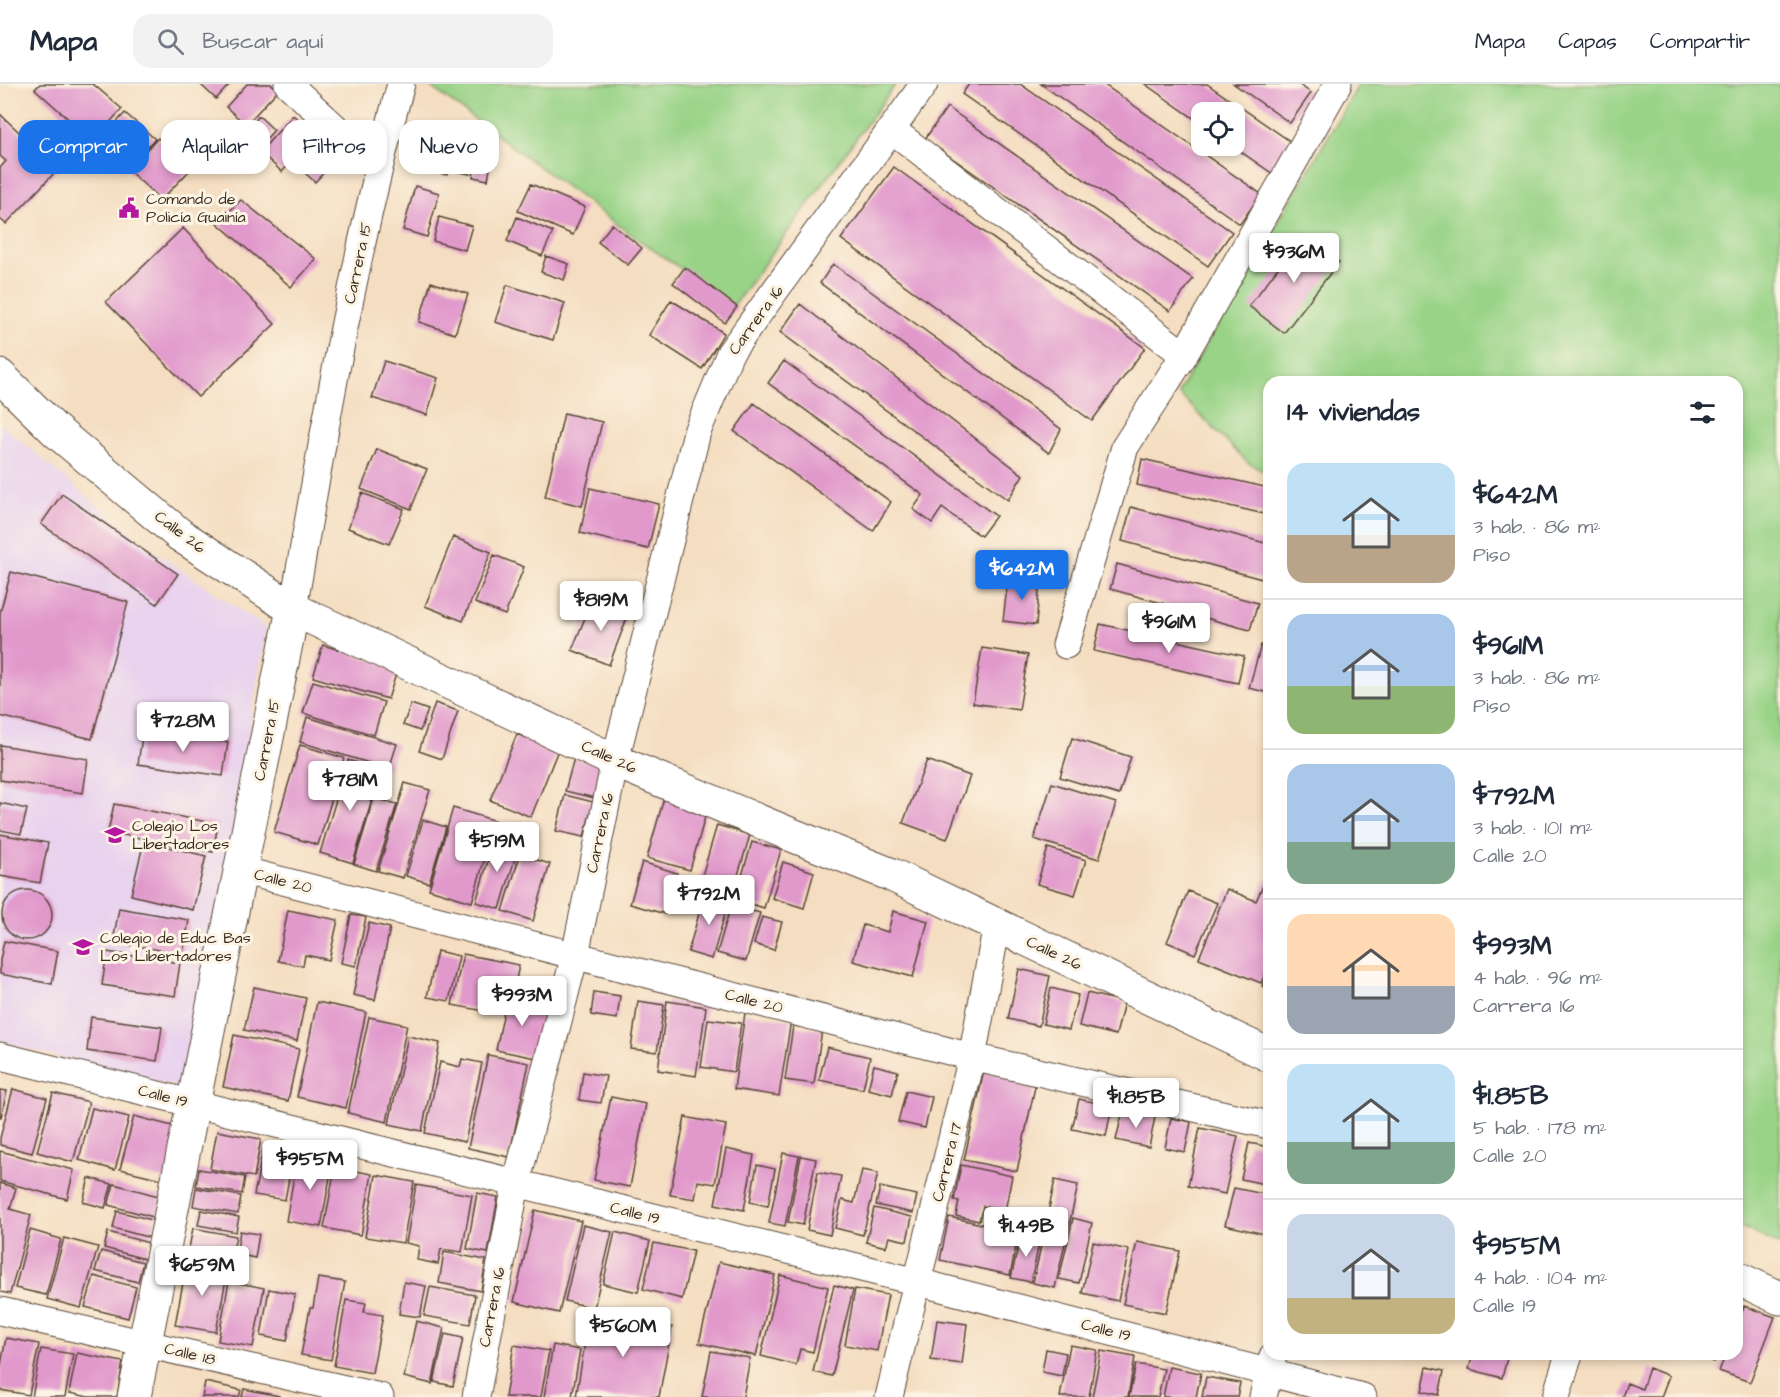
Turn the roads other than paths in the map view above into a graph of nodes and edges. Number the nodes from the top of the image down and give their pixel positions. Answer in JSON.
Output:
{"nodes":[{"id":1,"x":288,"y":84,"type":"edge"},
{"id":2,"x":401,"y":84,"type":"edge"},
{"id":3,"x":924,"y":84,"type":"edge"},
{"id":4,"x":1338,"y":84,"type":"edge"},
{"id":5,"x":327,"y":120,"type":"edge"},
{"id":6,"x":891,"y":129,"type":"junction"},
{"id":7,"x":387,"y":135,"type":"edge"},
{"id":8,"x":377,"y":174,"type":"edge"},
{"id":9,"x":1184,"y":355,"type":"junction"},
{"id":10,"x":0,"y":376,"type":"edge"},
{"id":11,"x":293,"y":609,"type":"junction"},
{"id":12,"x":1066,"y":645,"type":"dead end"},
{"id":13,"x":615,"y":761,"type":"junction"},
{"id":14,"x":240,"y":870,"type":"junction"},
{"id":15,"x":996,"y":925,"type":"junction"},
{"id":16,"x":575,"y":955,"type":"junction"},
{"id":17,"x":1263,"y":1052,"type":"edge"},
{"id":18,"x":0,"y":1056,"type":"edge"},
{"id":19,"x":972,"y":1057,"type":"junction"},
{"id":20,"x":193,"y":1104,"type":"junction"},
{"id":21,"x":1263,"y":1124,"type":"edge"},
{"id":22,"x":516,"y":1184,"type":"junction"},
{"id":23,"x":1743,"y":1281,"type":"edge"},
{"id":24,"x":918,"y":1282,"type":"junction"},
{"id":25,"x":1780,"y":1298,"type":"edge"},
{"id":26,"x":0,"y":1311,"type":"edge"},
{"id":27,"x":145,"y":1344,"type":"junction"},
{"id":28,"x":1567,"y":1360,"type":"edge"},
{"id":29,"x":1268,"y":1375,"type":"edge"},
{"id":30,"x":134,"y":1397,"type":"edge"},
{"id":31,"x":380,"y":1397,"type":"edge"},
{"id":32,"x":476,"y":1397,"type":"edge"},
{"id":33,"x":888,"y":1397,"type":"edge"},
{"id":34,"x":1363,"y":1397,"type":"edge"},
{"id":35,"x":1556,"y":1397,"type":"edge"}],
"edges":[{"from":1,"to":5,"type":"street"},
{"from":2,"to":7,"type":"street","name":"Carrera 15"},
{"from":3,"to":6,"type":"street","name":"Carrera 16"},
{"from":4,"to":9,"type":"street"},
{"from":6,"to":9,"type":"street"},
{"from":6,"to":13,"type":"street","name":"Carrera 16"},
{"from":8,"to":11,"type":"street","name":"Carrera 15"},
{"from":9,"to":12,"type":"street"},
{"from":10,"to":11,"type":"street","name":"Calle 26"},
{"from":11,"to":13,"type":"street","name":"Calle 26"},
{"from":11,"to":14,"type":"street","name":"Carrera 15"},
{"from":13,"to":15,"type":"street","name":"Calle 26"},
{"from":13,"to":16,"type":"street","name":"Carrera 16"},
{"from":14,"to":16,"type":"street","name":"Calle 20"},
{"from":14,"to":20,"type":"street","name":"Carrera 15"},
{"from":15,"to":17,"type":"street","name":"Calle 26"},
{"from":15,"to":19,"type":"street","name":"Carrera 17"},
{"from":16,"to":19,"type":"street","name":"Calle 20"},
{"from":16,"to":22,"type":"street","name":"Carrera 16"},
{"from":18,"to":20,"type":"street","name":"Calle 19"},
{"from":19,"to":21,"type":"street","name":"Calle 20"},
{"from":19,"to":24,"type":"street","name":"Carrera 17"},
{"from":20,"to":22,"type":"street","name":"Calle 19"},
{"from":20,"to":27,"type":"street","name":"Carrera 15"},
{"from":22,"to":24,"type":"street","name":"Calle 19"},
{"from":22,"to":32,"type":"street","name":"Carrera 16"},
{"from":23,"to":25,"type":"street"},
{"from":24,"to":29,"type":"street","name":"Calle 19"},
{"from":24,"to":33,"type":"street","name":"Carrera 17"},
{"from":26,"to":27,"type":"street","name":"Calle 18"},
{"from":27,"to":30,"type":"street","name":"Carrera 15"},
{"from":27,"to":31,"type":"street","name":"Calle 18"},
{"from":28,"to":35,"type":"street"},
{"from":29,"to":34,"type":"street","name":"Calle 19"}]}
